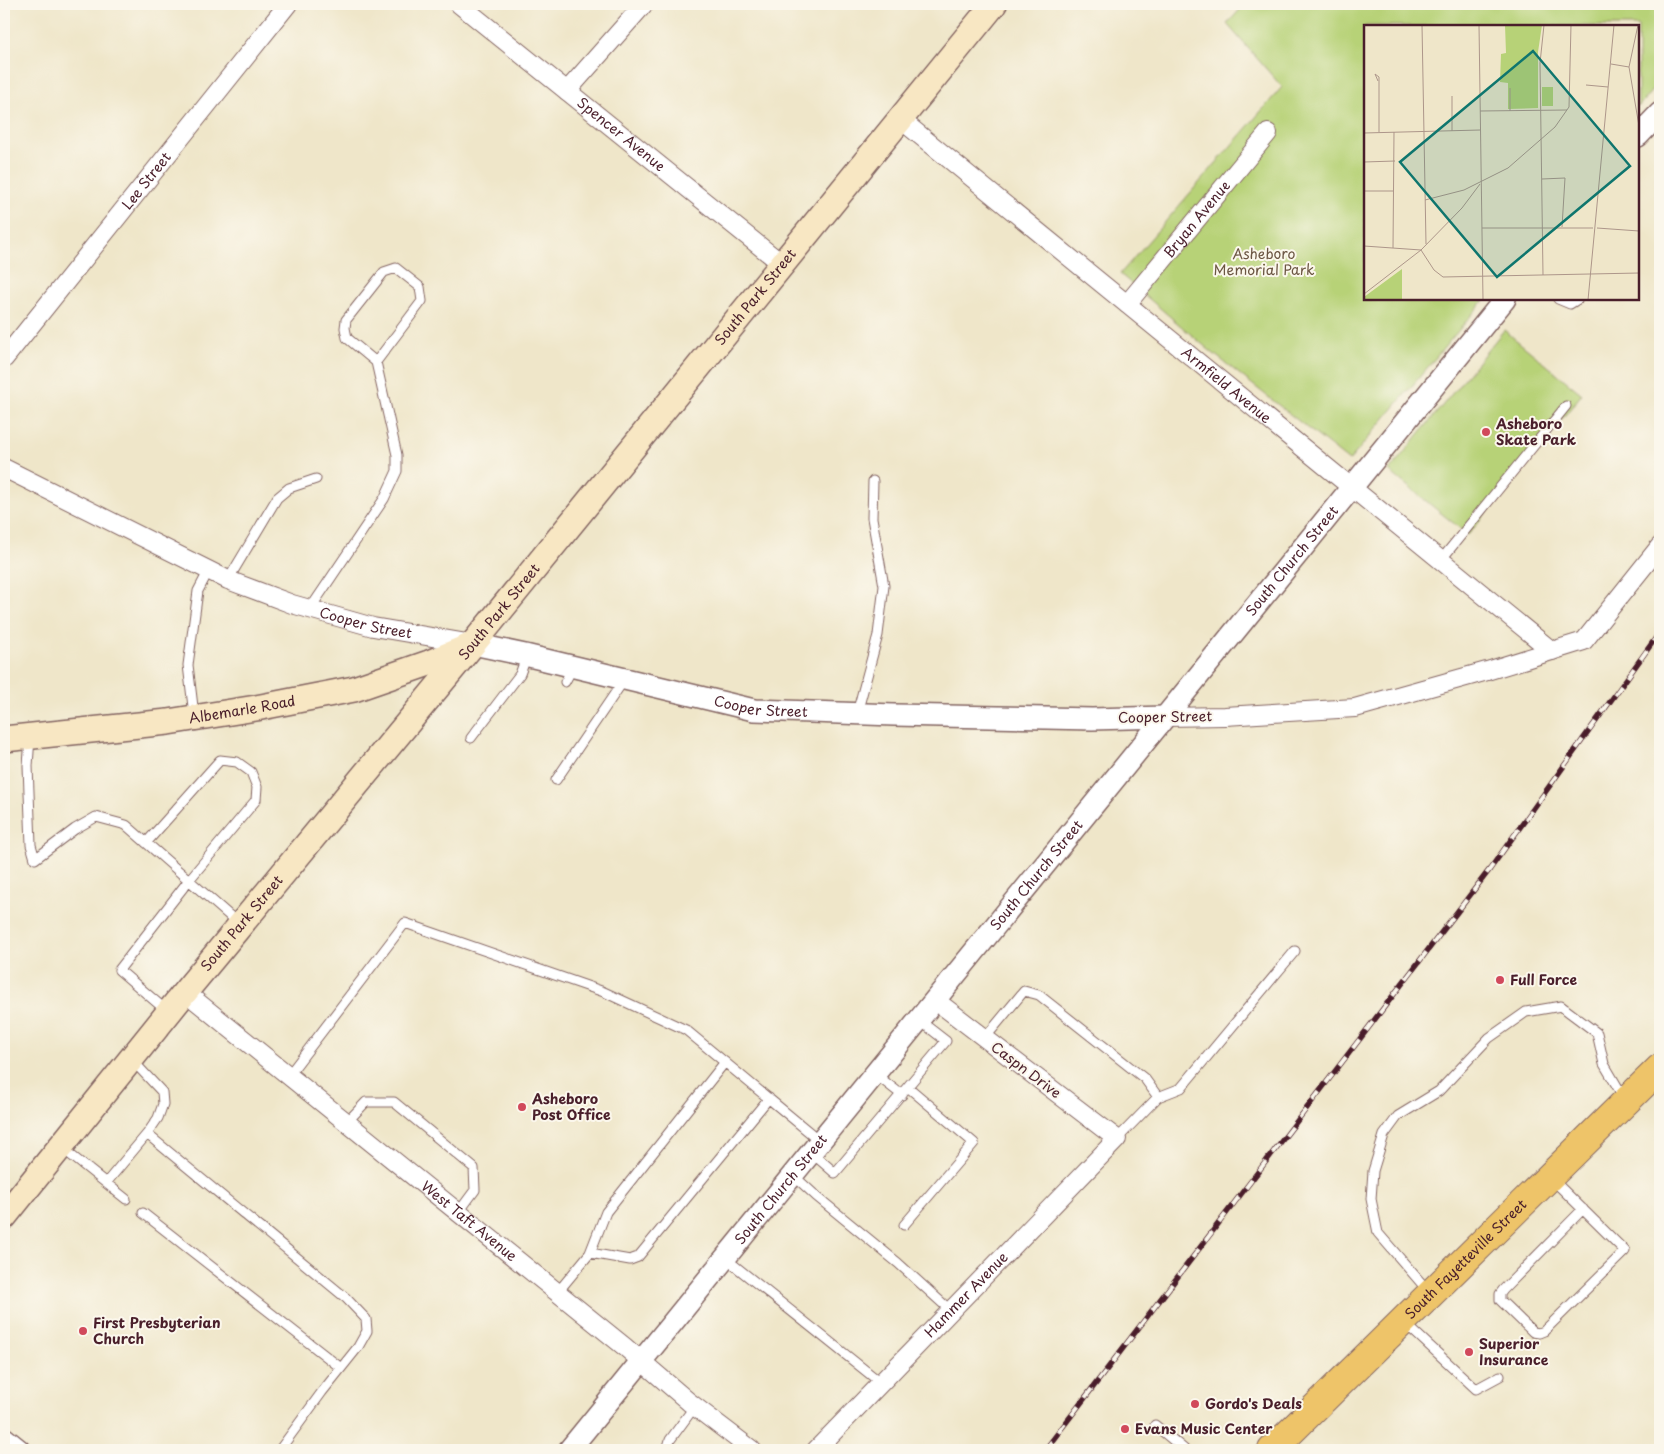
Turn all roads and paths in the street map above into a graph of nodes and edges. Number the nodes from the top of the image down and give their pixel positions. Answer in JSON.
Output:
{"nodes":[{"id":1,"x":288,"y":4,"type":"edge"},
{"id":2,"x":459,"y":4,"type":"edge"},
{"id":3,"x":644,"y":4,"type":"edge"},
{"id":4,"x":994,"y":4,"type":"edge"},
{"id":5,"x":567,"y":91,"type":"junction"},
{"id":6,"x":1660,"y":113,"type":"edge"},
{"id":7,"x":900,"y":119,"type":"junction"},
{"id":8,"x":1268,"y":133,"type":"dead end"},
{"id":9,"x":1639,"y":135,"type":"edge"},
{"id":10,"x":782,"y":264,"type":"junction"},
{"id":11,"x":1504,"y":300,"type":"edge"},
{"id":12,"x":1560,"y":300,"type":"edge"},
{"id":13,"x":1576,"y":300,"type":"edge"},
{"id":14,"x":1127,"y":304,"type":"junction"},
{"id":15,"x":4,"y":359,"type":"edge"},
{"id":16,"x":376,"y":362,"type":"junction"},
{"id":17,"x":1566,"y":406,"type":"dead end"},
{"id":18,"x":4,"y":468,"type":"edge"},
{"id":19,"x":316,"y":479,"type":"dead end"},
{"id":20,"x":872,"y":481,"type":"dead end"},
{"id":21,"x":1352,"y":487,"type":"junction"},
{"id":22,"x":1660,"y":546,"type":"edge"},
{"id":23,"x":1442,"y":560,"type":"junction"},
{"id":24,"x":209,"y":570,"type":"junction"},
{"id":25,"x":228,"y":580,"type":"junction"},
{"id":26,"x":310,"y":610,"type":"junction"},
{"id":27,"x":473,"y":644,"type":"junction"},
{"id":28,"x":1552,"y":651,"type":"junction"},
{"id":29,"x":527,"y":655,"type":"junction"},
{"id":30,"x":624,"y":680,"type":"junction"},
{"id":31,"x":857,"y":713,"type":"junction"},
{"id":32,"x":1165,"y":717,"type":"junction"},
{"id":33,"x":195,"y":718,"type":"junction"},
{"id":34,"x":30,"y":737,"type":"junction"},
{"id":35,"x":471,"y":738,"type":"dead end"},
{"id":36,"x":4,"y":739,"type":"edge"},
{"id":37,"x":556,"y":780,"type":"dead end"},
{"id":38,"x":146,"y":842,"type":"junction"},
{"id":39,"x":189,"y":880,"type":"junction"},
{"id":40,"x":241,"y":925,"type":"junction"},
{"id":41,"x":1296,"y":951,"type":"dead end"},
{"id":42,"x":185,"y":992,"type":"junction"},
{"id":43,"x":935,"y":1000,"type":"junction"},
{"id":44,"x":169,"y":1012,"type":"junction"},
{"id":45,"x":919,"y":1020,"type":"junction"},
{"id":46,"x":985,"y":1038,"type":"junction"},
{"id":47,"x":131,"y":1059,"type":"junction"},
{"id":48,"x":725,"y":1062,"type":"junction"},
{"id":49,"x":1660,"y":1068,"type":"edge"},
{"id":50,"x":875,"y":1074,"type":"junction"},
{"id":51,"x":288,"y":1076,"type":"junction"},
{"id":52,"x":908,"y":1087,"type":"junction"},
{"id":53,"x":902,"y":1095,"type":"junction"},
{"id":54,"x":1158,"y":1097,"type":"junction"},
{"id":55,"x":769,"y":1098,"type":"junction"},
{"id":56,"x":1626,"y":1102,"type":"junction"},
{"id":57,"x":346,"y":1123,"type":"junction"},
{"id":58,"x":147,"y":1134,"type":"junction"},
{"id":59,"x":1117,"y":1139,"type":"junction"},
{"id":60,"x":60,"y":1146,"type":"junction"},
{"id":61,"x":816,"y":1146,"type":"junction"},
{"id":62,"x":792,"y":1174,"type":"junction"},
{"id":63,"x":1550,"y":1177,"type":"junction"},
{"id":64,"x":106,"y":1183,"type":"junction"},
{"id":65,"x":126,"y":1199,"type":"dead end"},
{"id":66,"x":1583,"y":1209,"type":"junction"},
{"id":67,"x":143,"y":1213,"type":"dead end"},
{"id":68,"x":458,"y":1213,"type":"junction"},
{"id":69,"x":4,"y":1217,"type":"edge"},
{"id":70,"x":904,"y":1225,"type":"dead end"},
{"id":71,"x":590,"y":1253,"type":"junction"},
{"id":72,"x":724,"y":1258,"type":"junction"},
{"id":73,"x":557,"y":1293,"type":"junction"},
{"id":74,"x":1430,"y":1294,"type":"junction"},
{"id":75,"x":951,"y":1311,"type":"junction"},
{"id":76,"x":1403,"y":1322,"type":"junction"},
{"id":77,"x":641,"y":1360,"type":"junction"},
{"id":78,"x":340,"y":1368,"type":"junction"},
{"id":79,"x":1500,"y":1376,"type":"dead end"},
{"id":80,"x":881,"y":1383,"type":"junction"},
{"id":81,"x":696,"y":1406,"type":"junction"},
{"id":82,"x":1155,"y":1424,"type":"dead end"},
{"id":83,"x":4,"y":1438,"type":"edge"},
{"id":84,"x":281,"y":1448,"type":"dead end"},
{"id":85,"x":19,"y":1450,"type":"edge"},
{"id":86,"x":569,"y":1450,"type":"edge"},
{"id":87,"x":667,"y":1450,"type":"edge"},
{"id":88,"x":752,"y":1450,"type":"edge"},
{"id":89,"x":816,"y":1450,"type":"edge"},
{"id":90,"x":1185,"y":1450,"type":"edge"},
{"id":91,"x":1272,"y":1450,"type":"edge"}],
"edges":[{"from":1,"to":15,"type":"street","name":"Lee Street"},
{"from":2,"to":5,"type":"street","name":"Spencer Avenue"},
{"from":3,"to":5,"type":"street"},
{"from":4,"to":7,"type":"main road","name":"South Park Street"},
{"from":5,"to":10,"type":"street","name":"Spencer Avenue"},
{"from":6,"to":9,"type":"street"},
{"from":7,"to":10,"type":"main road","name":"South Park Street"},
{"from":7,"to":14,"type":"street","name":"Armfield Avenue"},
{"from":8,"to":14,"type":"street","name":"Bryan Avenue"},
{"from":10,"to":27,"type":"main road","name":"South Park Street"},
{"from":11,"to":21,"type":"street","name":"South Church Street"},
{"from":12,"to":13,"type":"lane"},
{"from":14,"to":21,"type":"street","name":"Armfield Avenue"},
{"from":16,"to":16,"type":"lane"},
{"from":16,"to":26,"type":"lane"},
{"from":17,"to":23,"type":"lane"},
{"from":18,"to":24,"type":"street","name":"Cooper Street"},
{"from":19,"to":25,"type":"lane"},
{"from":20,"to":31,"type":"lane"},
{"from":21,"to":23,"type":"street","name":"Armfield Avenue"},
{"from":21,"to":32,"type":"street","name":"South Church Street"},
{"from":22,"to":28,"type":"street"},
{"from":23,"to":28,"type":"street","name":"Armfield Avenue"},
{"from":24,"to":25,"type":"street","name":"Cooper Street"},
{"from":24,"to":33,"type":"lane"},
{"from":25,"to":26,"type":"street","name":"Cooper Street"},
{"from":26,"to":27,"type":"street","name":"Cooper Street"},
{"from":27,"to":29,"type":"street","name":"Cooper Street"},
{"from":27,"to":33,"type":"main road","name":"Albemarle Road"},
{"from":27,"to":40,"type":"main road","name":"South Park Street"},
{"from":28,"to":32,"type":"street","name":"Cooper Street"},
{"from":29,"to":30,"type":"street","name":"Cooper Street"},
{"from":29,"to":35,"type":"lane"},
{"from":30,"to":31,"type":"street","name":"Cooper Street"},
{"from":30,"to":37,"type":"lane"},
{"from":31,"to":32,"type":"street","name":"Cooper Street"},
{"from":32,"to":43,"type":"street","name":"South Church Street"},
{"from":33,"to":34,"type":"main road","name":"Albemarle Road"},
{"from":34,"to":36,"type":"main road","name":"Albemarle Road"},
{"from":34,"to":38,"type":"lane"},
{"from":38,"to":39,"type":"lane"},
{"from":38,"to":39,"type":"lane"},
{"from":39,"to":40,"type":"lane"},
{"from":39,"to":44,"type":"lane"},
{"from":40,"to":42,"type":"main road","name":"South Park Street"},
{"from":41,"to":54,"type":"lane"},
{"from":42,"to":44,"type":"main road","name":"South Park Street"},
{"from":42,"to":51,"type":"street","name":"West Taft Avenue"},
{"from":43,"to":45,"type":"street","name":"South Church Street"},
{"from":43,"to":46,"type":"street","name":"Caspn Drive"},
{"from":44,"to":47,"type":"main road","name":"South Park Street"},
{"from":45,"to":50,"type":"street","name":"South Church Street"},
{"from":45,"to":52,"type":"lane"},
{"from":46,"to":54,"type":"lane"},
{"from":46,"to":59,"type":"street","name":"Caspn Drive"},
{"from":47,"to":58,"type":"lane"},
{"from":47,"to":60,"type":"main road","name":"South Park Street"},
{"from":48,"to":51,"type":"lane"},
{"from":48,"to":55,"type":"lane"},
{"from":48,"to":71,"type":"lane"},
{"from":49,"to":56,"type":"main road","name":"South Fayetteville Street"},
{"from":50,"to":53,"type":"lane"},
{"from":50,"to":61,"type":"street","name":"South Church Street"},
{"from":51,"to":57,"type":"street","name":"West Taft Avenue"},
{"from":52,"to":53,"type":"lane"},
{"from":52,"to":70,"type":"lane"},
{"from":53,"to":61,"type":"lane"},
{"from":54,"to":59,"type":"lane"},
{"from":55,"to":61,"type":"lane"},
{"from":55,"to":71,"type":"lane"},
{"from":56,"to":63,"type":"main road","name":"South Fayetteville Street"},
{"from":56,"to":74,"type":"lane"},
{"from":57,"to":68,"type":"street","name":"West Taft Avenue"},
{"from":57,"to":68,"type":"lane"},
{"from":58,"to":64,"type":"lane"},
{"from":58,"to":78,"type":"lane"},
{"from":59,"to":75,"type":"street","name":"Hammer Avenue"},
{"from":60,"to":64,"type":"lane"},
{"from":60,"to":69,"type":"main road","name":"South Park Street"},
{"from":61,"to":62,"type":"street","name":"South Church Street"},
{"from":62,"to":72,"type":"street","name":"South Church Street"},
{"from":62,"to":75,"type":"lane"},
{"from":63,"to":66,"type":"lane"},
{"from":63,"to":74,"type":"main road","name":"South Fayetteville Street"},
{"from":64,"to":65,"type":"lane"},
{"from":66,"to":66,"type":"lane"},
{"from":67,"to":78,"type":"lane"},
{"from":68,"to":73,"type":"street","name":"West Taft Avenue"},
{"from":71,"to":73,"type":"lane"},
{"from":72,"to":77,"type":"street","name":"South Church Street"},
{"from":72,"to":80,"type":"lane"},
{"from":73,"to":77,"type":"street","name":"West Taft Avenue"},
{"from":74,"to":76,"type":"main road","name":"South Fayetteville Street"},
{"from":75,"to":80,"type":"street","name":"Hammer Avenue"},
{"from":76,"to":79,"type":"lane"},
{"from":76,"to":91,"type":"main road","name":"South Fayetteville Street"},
{"from":77,"to":81,"type":"street","name":"West Taft Avenue"},
{"from":77,"to":86,"type":"street","name":"South Church Street"},
{"from":78,"to":84,"type":"lane"},
{"from":80,"to":89,"type":"street","name":"Hammer Avenue"},
{"from":81,"to":87,"type":"lane"},
{"from":81,"to":88,"type":"street","name":"West Taft Avenue"},
{"from":82,"to":90,"type":"lane"},
{"from":83,"to":85,"type":"street"}]}
